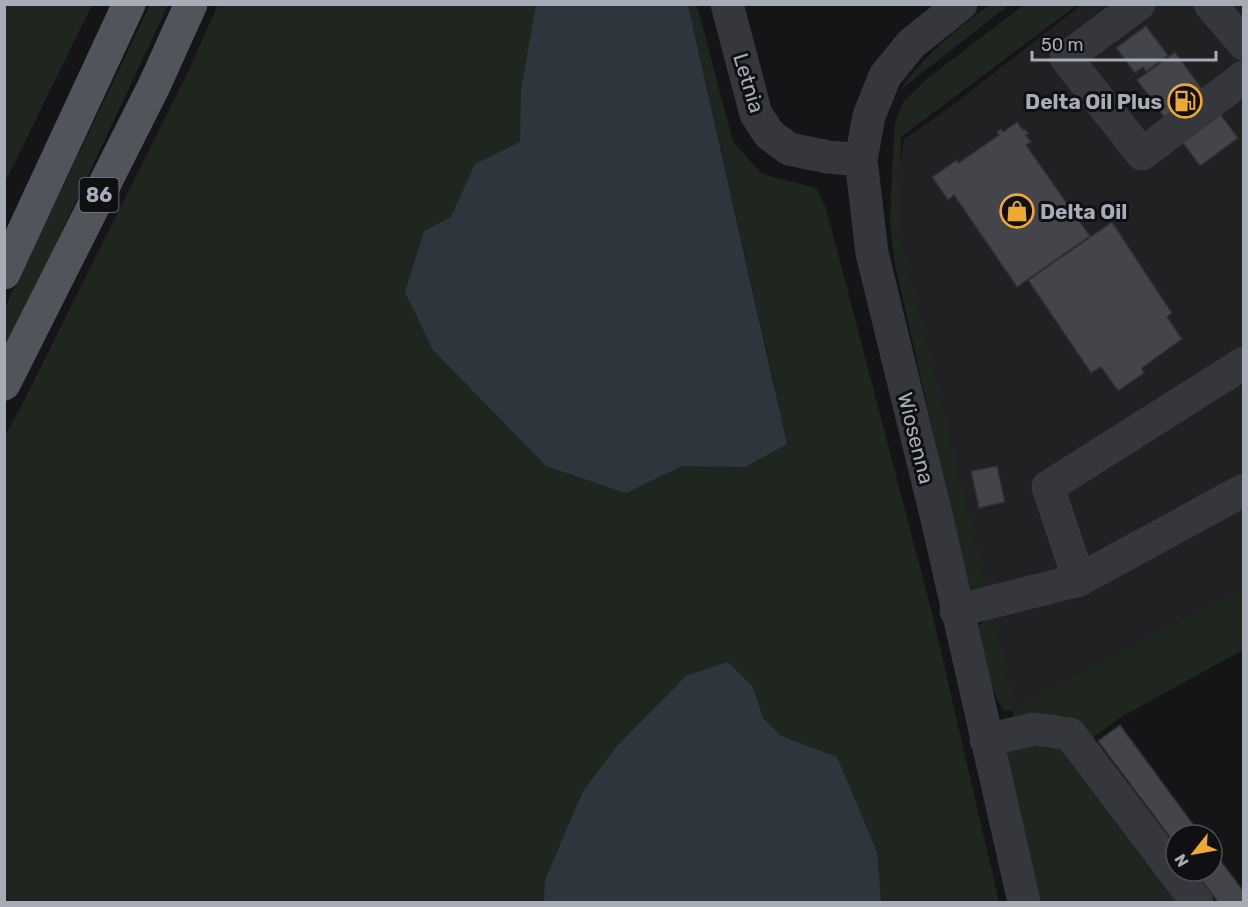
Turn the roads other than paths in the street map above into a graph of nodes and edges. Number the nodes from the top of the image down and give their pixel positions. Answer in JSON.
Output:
{"nodes":[{"id":1,"x":129,"y":4,"type":"edge"},
{"id":2,"x":191,"y":4,"type":"edge"},
{"id":3,"x":728,"y":4,"type":"edge"},
{"id":4,"x":961,"y":4,"type":"edge"},
{"id":5,"x":1139,"y":4,"type":"edge"},
{"id":6,"x":1210,"y":4,"type":"edge"},
{"id":7,"x":1244,"y":44,"type":"edge"},
{"id":8,"x":1244,"y":77,"type":"edge"},
{"id":9,"x":861,"y":160,"type":"junction"},
{"id":10,"x":4,"y":273,"type":"edge"},
{"id":11,"x":1244,"y":363,"type":"edge"},
{"id":12,"x":4,"y":384,"type":"edge"},
{"id":13,"x":1244,"y":490,"type":"edge"},
{"id":14,"x":1079,"y":580,"type":"junction"},
{"id":15,"x":956,"y":611,"type":"junction"},
{"id":16,"x":986,"y":740,"type":"junction"},
{"id":17,"x":1024,"y":903,"type":"edge"},
{"id":18,"x":1197,"y":903,"type":"edge"}],
"edges":[{"from":1,"to":10,"type":"main road","number":"86"},
{"from":2,"to":12,"type":"main road","number":"86"},
{"from":3,"to":9,"type":"street","name":"Letnia"},
{"from":4,"to":9,"type":"street","name":"Wiosenna"},
{"from":5,"to":8,"type":"street"},
{"from":6,"to":7,"type":"street"},
{"from":9,"to":15,"type":"street","name":"Wiosenna"},
{"from":11,"to":14,"type":"street"},
{"from":13,"to":14,"type":"street"},
{"from":14,"to":15,"type":"street"},
{"from":15,"to":16,"type":"street","name":"Wiosenna"},
{"from":16,"to":17,"type":"street","name":"Wiosenna"},
{"from":16,"to":18,"type":"street"}]}
